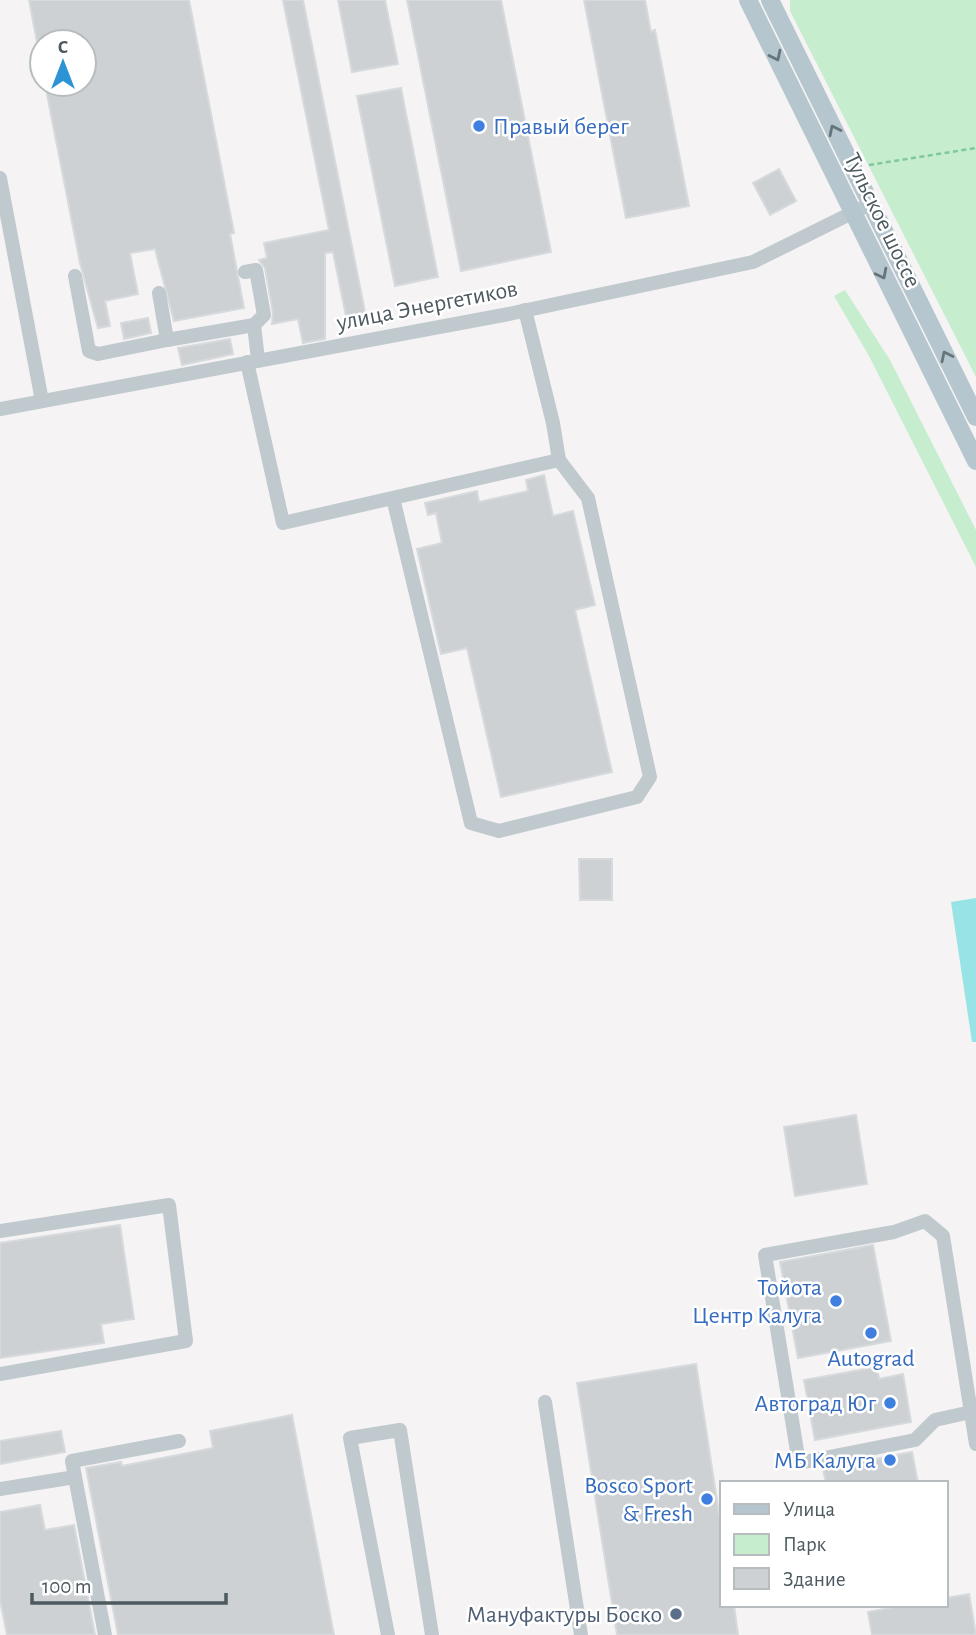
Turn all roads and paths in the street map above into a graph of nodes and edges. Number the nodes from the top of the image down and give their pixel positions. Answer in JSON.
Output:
{"nodes":[{"id":1,"x":748,"y":0,"type":"edge"},
{"id":2,"x":770,"y":0,"type":"edge"},
{"id":3,"x":976,"y":148,"type":"edge"},
{"id":4,"x":852,"y":168,"type":"junction"},
{"id":5,"x":0,"y":178,"type":"edge"},
{"id":6,"x":870,"y":204,"type":"junction"},
{"id":7,"x":852,"y":213,"type":"junction"},
{"id":8,"x":245,"y":272,"type":"dead end"},
{"id":9,"x":75,"y":276,"type":"dead end"},
{"id":10,"x":159,"y":293,"type":"dead end"},
{"id":11,"x":525,"y":310,"type":"junction"},
{"id":12,"x":254,"y":325,"type":"junction"},
{"id":13,"x":167,"y":340,"type":"junction"},
{"id":14,"x":253,"y":361,"type":"junction"},
{"id":15,"x":42,"y":401,"type":"junction"},
{"id":16,"x":0,"y":409,"type":"edge"},
{"id":17,"x":976,"y":417,"type":"edge"},
{"id":18,"x":559,"y":460,"type":"junction"},
{"id":19,"x":976,"y":461,"type":"edge"},
{"id":20,"x":393,"y":498,"type":"junction"},
{"id":21,"x":0,"y":1231,"type":"edge"},
{"id":22,"x":0,"y":1374,"type":"edge"},
{"id":23,"x":545,"y":1402,"type":"dead end"},
{"id":24,"x":971,"y":1412,"type":"junction"},
{"id":25,"x":179,"y":1441,"type":"dead end"},
{"id":26,"x":976,"y":1444,"type":"edge"},
{"id":27,"x":75,"y":1477,"type":"junction"},
{"id":28,"x":0,"y":1489,"type":"edge"},
{"id":29,"x":105,"y":1635,"type":"edge"},
{"id":30,"x":388,"y":1635,"type":"edge"},
{"id":31,"x":432,"y":1635,"type":"edge"},
{"id":32,"x":581,"y":1635,"type":"edge"}],
"edges":[{"from":1,"to":7,"type":"main road","name":"Тульское шоссе","one_way":true},
{"from":4,"to":2,"type":"main road","name":"Тульское шоссе","one_way":true},
{"from":3,"to":4,"type":"path"},
{"from":4,"to":6,"type":"main road","name":"Тульское шоссе"},
{"from":5,"to":15,"type":"street"},
{"from":6,"to":7,"type":"street","name":"улица Энергетиков"},
{"from":17,"to":6,"type":"main road","name":"Тульское шоссе","one_way":true},
{"from":7,"to":11,"type":"street","name":"улица Энергетиков"},
{"from":7,"to":19,"type":"main road","name":"Тульское шоссе","one_way":true},
{"from":8,"to":12,"type":"street"},
{"from":9,"to":13,"type":"street"},
{"from":10,"to":13,"type":"street"},
{"from":11,"to":14,"type":"street","name":"улица Энергетиков"},
{"from":11,"to":18,"type":"street"},
{"from":12,"to":13,"type":"street"},
{"from":12,"to":14,"type":"street"},
{"from":14,"to":15,"type":"street","name":"улица Энергетиков"},
{"from":14,"to":20,"type":"street"},
{"from":15,"to":16,"type":"street","name":"улица Энергетиков"},
{"from":18,"to":20,"type":"street"},
{"from":18,"to":20,"type":"street"},
{"from":21,"to":22,"type":"street"},
{"from":23,"to":32,"type":"street"},
{"from":24,"to":24,"type":"street"},
{"from":24,"to":26,"type":"street"},
{"from":25,"to":27,"type":"street"},
{"from":27,"to":28,"type":"street"},
{"from":27,"to":29,"type":"street"},
{"from":30,"to":31,"type":"street"}]}
